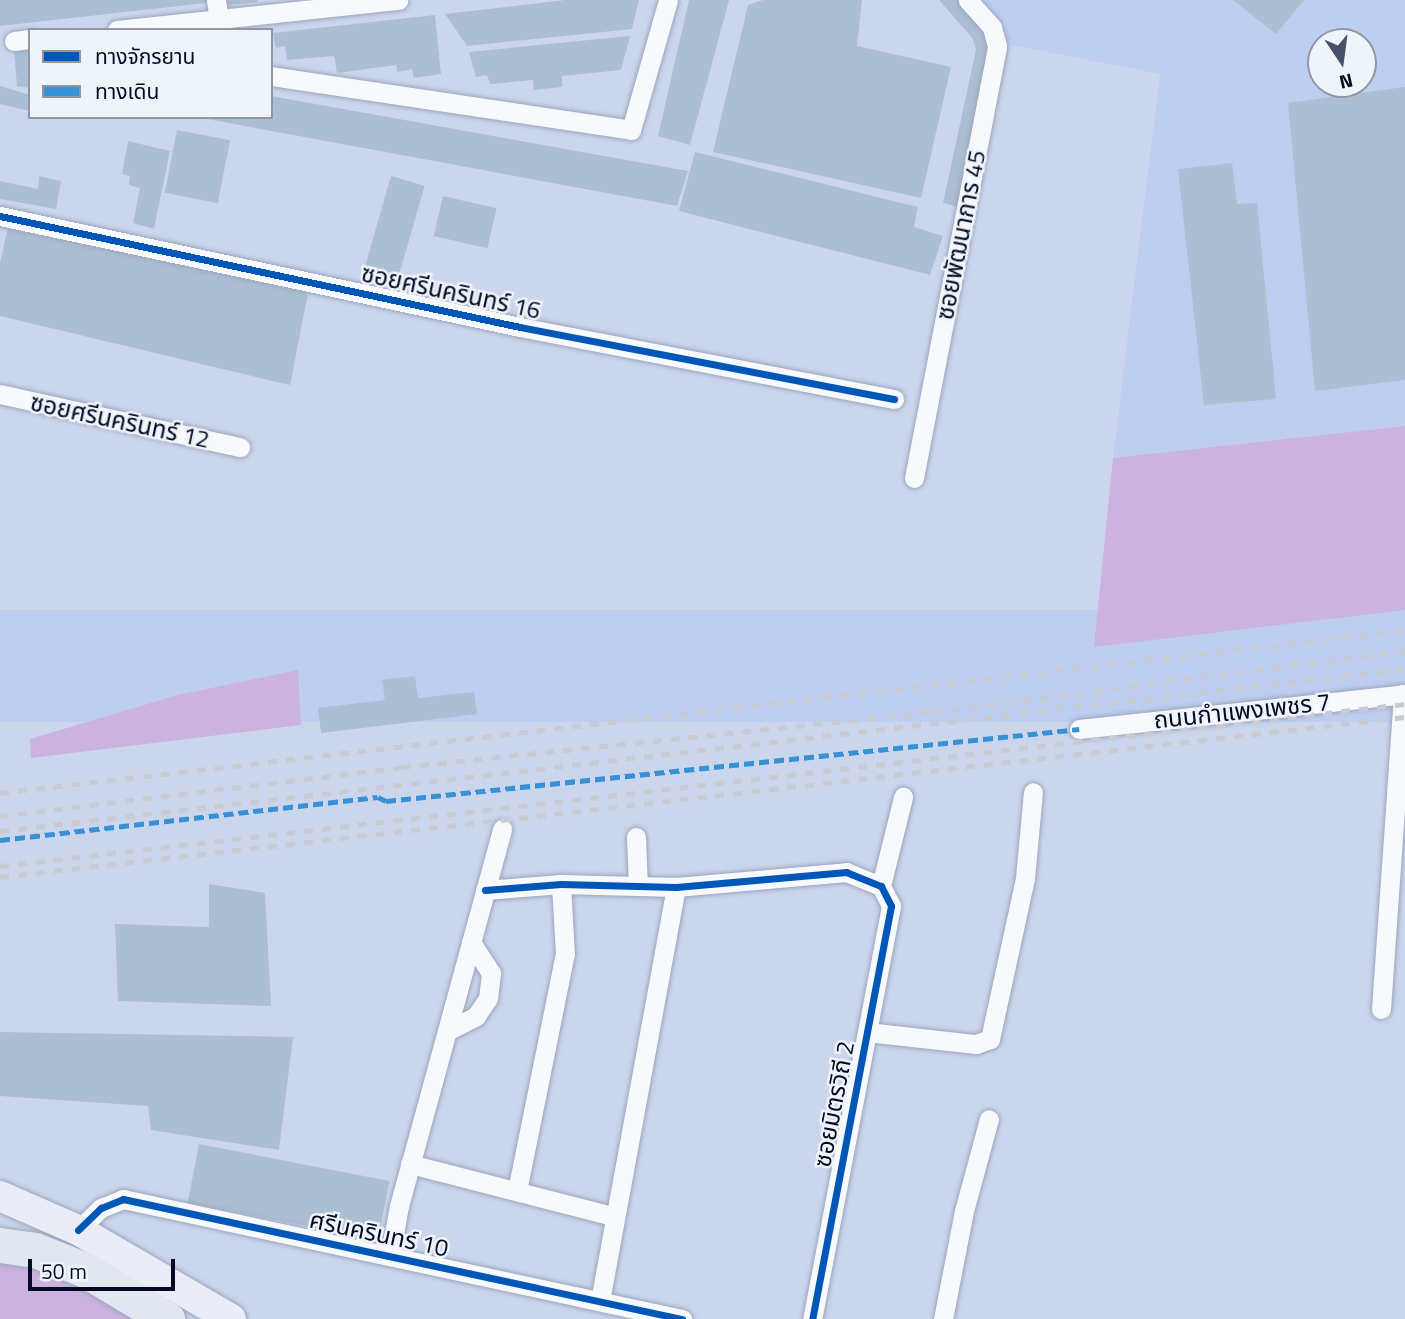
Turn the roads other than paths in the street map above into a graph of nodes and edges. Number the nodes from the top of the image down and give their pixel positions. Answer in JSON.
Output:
{"nodes":[{"id":1,"x":398,"y":0,"type":"edge"},
{"id":2,"x":668,"y":0,"type":"edge"},
{"id":3,"x":968,"y":0,"type":"edge"},
{"id":4,"x":218,"y":16,"type":"edge"},
{"id":5,"x":131,"y":28,"type":"edge"},
{"id":6,"x":273,"y":76,"type":"edge"},
{"id":7,"x":0,"y":216,"type":"edge"},
{"id":8,"x":0,"y":394,"type":"edge"},
{"id":9,"x":894,"y":399,"type":"dead end"},
{"id":10,"x":240,"y":447,"type":"dead end"},
{"id":11,"x":914,"y":478,"type":"dead end"},
{"id":12,"x":1404,"y":694,"type":"edge"},
{"id":13,"x":1079,"y":729,"type":"dead end"},
{"id":14,"x":1033,"y":792,"type":"dead end"},
{"id":15,"x":903,"y":797,"type":"dead end"},
{"id":16,"x":502,"y":829,"type":"dead end"},
{"id":17,"x":636,"y":837,"type":"dead end"},
{"id":18,"x":1398,"y":877,"type":"edge"},
{"id":19,"x":561,"y":884,"type":"junction"},
{"id":20,"x":638,"y":886,"type":"junction"},
{"id":21,"x":676,"y":887,"type":"junction"},
{"id":22,"x":485,"y":890,"type":"junction"},
{"id":23,"x":884,"y":891,"type":"junction"},
{"id":24,"x":471,"y":942,"type":"junction"},
{"id":25,"x":1381,"y":1009,"type":"dead end"},
{"id":26,"x":447,"y":1031,"type":"junction"},
{"id":27,"x":867,"y":1032,"type":"junction"},
{"id":28,"x":989,"y":1119,"type":"dead end"},
{"id":29,"x":410,"y":1164,"type":"junction"},
{"id":30,"x":517,"y":1191,"type":"junction"},
{"id":31,"x":0,"y":1196,"type":"edge"},
{"id":32,"x":612,"y":1216,"type":"junction"},
{"id":33,"x":78,"y":1230,"type":"junction"},
{"id":34,"x":0,"y":1245,"type":"edge"},
{"id":35,"x":390,"y":1256,"type":"junction"},
{"id":36,"x":600,"y":1301,"type":"junction"},
{"id":37,"x":167,"y":1319,"type":"edge"},
{"id":38,"x":231,"y":1319,"type":"edge"},
{"id":39,"x":682,"y":1319,"type":"edge"},
{"id":40,"x":813,"y":1319,"type":"edge"},
{"id":41,"x":943,"y":1319,"type":"edge"}],
"edges":[{"from":1,"to":4,"type":"street"},
{"from":2,"to":6,"type":"street"},
{"from":3,"to":11,"type":"street","name":"ซอยพัฒนาการ 45"},
{"from":4,"to":5,"type":"street"},
{"from":7,"to":9,"type":"street","name":"ซอยศรีนครินทร์ 16"},
{"from":8,"to":10,"type":"street","name":"ซอยศรีนครินทร์ 12"},
{"from":12,"to":13,"type":"street","name":"ถนนกำแพงเพชร 7"},
{"from":12,"to":18,"type":"street"},
{"from":14,"to":27,"type":"street"},
{"from":15,"to":23,"type":"street","name":"ซอยมิตรวิถี 2"},
{"from":16,"to":22,"type":"street"},
{"from":17,"to":20,"type":"street"},
{"from":18,"to":25,"type":"street"},
{"from":19,"to":20,"type":"street"},
{"from":19,"to":22,"type":"street"},
{"from":19,"to":30,"type":"street"},
{"from":20,"to":21,"type":"street"},
{"from":21,"to":23,"type":"street"},
{"from":21,"to":32,"type":"street"},
{"from":22,"to":24,"type":"street"},
{"from":23,"to":27,"type":"street","name":"ซอยมิตรวิถี 2"},
{"from":24,"to":26,"type":"street"},
{"from":24,"to":26,"type":"street"},
{"from":26,"to":29,"type":"street"},
{"from":27,"to":40,"type":"street","name":"ซอยมิตรวิถี 2"},
{"from":28,"to":41,"type":"street"},
{"from":29,"to":30,"type":"street"},
{"from":29,"to":35,"type":"street"},
{"from":30,"to":32,"type":"street"},
{"from":31,"to":33,"type":"main road"},
{"from":32,"to":36,"type":"street"},
{"from":33,"to":35,"type":"street","name":"ศรีนครินทร์ 10"},
{"from":33,"to":38,"type":"main road"},
{"from":34,"to":37,"type":"highway"},
{"from":35,"to":36,"type":"street","name":"ศรีนครินทร์ 10"},
{"from":36,"to":39,"type":"street","name":"ศรีนครินทร์ 10"}]}
